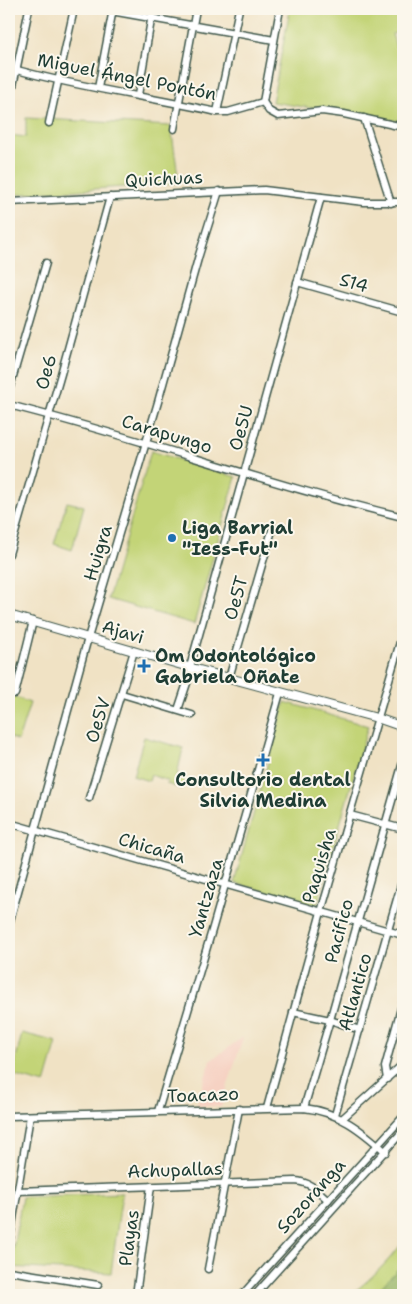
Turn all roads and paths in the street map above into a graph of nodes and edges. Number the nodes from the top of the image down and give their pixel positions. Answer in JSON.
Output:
{"nodes":[{"id":1,"x":29,"y":9,"type":"edge"},
{"id":2,"x":74,"y":9,"type":"edge"},
{"id":3,"x":100,"y":9,"type":"edge"},
{"id":4,"x":153,"y":9,"type":"edge"},
{"id":5,"x":196,"y":9,"type":"edge"},
{"id":6,"x":239,"y":9,"type":"edge"},
{"id":7,"x":280,"y":9,"type":"edge"},
{"id":8,"x":113,"y":10,"type":"edge"},
{"id":9,"x":152,"y":18,"type":"junction"},
{"id":10,"x":192,"y":26,"type":"junction"},
{"id":11,"x":235,"y":32,"type":"junction"},
{"id":12,"x":274,"y":40,"type":"junction"},
{"id":13,"x":17,"y":70,"type":"junction"},
{"id":14,"x":59,"y":82,"type":"junction"},
{"id":15,"x":98,"y":88,"type":"junction"},
{"id":16,"x":138,"y":95,"type":"junction"},
{"id":17,"x":263,"y":102,"type":"junction"},
{"id":18,"x":179,"y":103,"type":"junction"},
{"id":19,"x":9,"y":105,"type":"edge"},
{"id":20,"x":217,"y":112,"type":"junction"},
{"id":21,"x":364,"y":118,"type":"junction"},
{"id":22,"x":49,"y":123,"type":"dead end"},
{"id":23,"x":403,"y":127,"type":"edge"},
{"id":24,"x":174,"y":129,"type":"dead end"},
{"id":25,"x":220,"y":191,"type":"junction"},
{"id":26,"x":321,"y":197,"type":"junction"},
{"id":27,"x":110,"y":198,"type":"junction"},
{"id":28,"x":9,"y":202,"type":"edge"},
{"id":29,"x":391,"y":202,"type":"junction"},
{"id":30,"x":403,"y":202,"type":"edge"},
{"id":31,"x":46,"y":262,"type":"dead end"},
{"id":32,"x":297,"y":282,"type":"junction"},
{"id":33,"x":403,"y":312,"type":"edge"},
{"id":34,"x":9,"y":390,"type":"edge"},
{"id":35,"x":9,"y":405,"type":"edge"},
{"id":36,"x":49,"y":415,"type":"junction"},
{"id":37,"x":146,"y":444,"type":"junction"},
{"id":38,"x":244,"y":473,"type":"junction"},
{"id":39,"x":403,"y":517,"type":"edge"},
{"id":40,"x":273,"y":528,"type":"dead end"},
{"id":41,"x":9,"y":554,"type":"edge"},
{"id":42,"x":9,"y":615,"type":"edge"},
{"id":43,"x":32,"y":621,"type":"junction"},
{"id":44,"x":403,"y":632,"type":"edge"},
{"id":45,"x":88,"y":638,"type":"junction"},
{"id":46,"x":134,"y":651,"type":"junction"},
{"id":47,"x":191,"y":668,"type":"junction"},
{"id":48,"x":229,"y":678,"type":"junction"},
{"id":49,"x":280,"y":693,"type":"junction"},
{"id":50,"x":15,"y":694,"type":"dead end"},
{"id":51,"x":122,"y":694,"type":"junction"},
{"id":52,"x":178,"y":710,"type":"junction"},
{"id":53,"x":192,"y":715,"type":"dead end"},
{"id":54,"x":377,"y":718,"type":"junction"},
{"id":55,"x":403,"y":727,"type":"edge"},
{"id":56,"x":403,"y":762,"type":"edge"},
{"id":57,"x":90,"y":798,"type":"dead end"},
{"id":58,"x":350,"y":815,"type":"junction"},
{"id":59,"x":9,"y":823,"type":"edge"},
{"id":60,"x":385,"y":825,"type":"junction"},
{"id":61,"x":403,"y":829,"type":"edge"},
{"id":62,"x":35,"y":830,"type":"junction"},
{"id":63,"x":403,"y":878,"type":"edge"},
{"id":64,"x":225,"y":884,"type":"junction"},
{"id":65,"x":321,"y":912,"type":"junction"},
{"id":66,"x":357,"y":922,"type":"junction"},
{"id":67,"x":9,"y":924,"type":"edge"},
{"id":68,"x":388,"y":931,"type":"junction"},
{"id":69,"x":403,"y":935,"type":"edge"},
{"id":70,"x":403,"y":1001,"type":"edge"},
{"id":71,"x":293,"y":1012,"type":"junction"},
{"id":72,"x":330,"y":1020,"type":"junction"},
{"id":73,"x":360,"y":1030,"type":"junction"},
{"id":74,"x":403,"y":1064,"type":"edge"},
{"id":75,"x":387,"y":1078,"type":"junction"},
{"id":76,"x":267,"y":1108,"type":"junction"},
{"id":77,"x":304,"y":1108,"type":"junction"},
{"id":78,"x":239,"y":1109,"type":"junction"},
{"id":79,"x":158,"y":1111,"type":"junction"},
{"id":80,"x":335,"y":1115,"type":"junction"},
{"id":81,"x":9,"y":1116,"type":"edge"},
{"id":82,"x":30,"y":1116,"type":"junction"},
{"id":83,"x":403,"y":1117,"type":"edge"},
{"id":84,"x":343,"y":1118,"type":"junction"},
{"id":85,"x":403,"y":1131,"type":"edge"},
{"id":86,"x":378,"y":1145,"type":"junction"},
{"id":87,"x":386,"y":1152,"type":"junction"},
{"id":88,"x":224,"y":1183,"type":"junction"},
{"id":89,"x":151,"y":1186,"type":"junction"},
{"id":90,"x":17,"y":1191,"type":"junction"},
{"id":91,"x":328,"y":1200,"type":"junction"},
{"id":92,"x":9,"y":1243,"type":"edge"},
{"id":93,"x":208,"y":1269,"type":"dead end"},
{"id":94,"x":9,"y":1271,"type":"edge"},
{"id":95,"x":98,"y":1285,"type":"dead end"},
{"id":96,"x":136,"y":1295,"type":"edge"},
{"id":97,"x":242,"y":1295,"type":"edge"},
{"id":98,"x":255,"y":1295,"type":"edge"}],
"edges":[{"from":1,"to":13,"type":"street"},
{"from":2,"to":14,"type":"street"},
{"from":3,"to":8,"type":"street"},
{"from":4,"to":9,"type":"street"},
{"from":5,"to":10,"type":"street"},
{"from":6,"to":11,"type":"street"},
{"from":7,"to":12,"type":"street"},
{"from":8,"to":9,"type":"street"},
{"from":8,"to":15,"type":"street"},
{"from":9,"to":10,"type":"street"},
{"from":9,"to":16,"type":"street"},
{"from":10,"to":11,"type":"street"},
{"from":10,"to":18,"type":"street"},
{"from":11,"to":12,"type":"street"},
{"from":11,"to":20,"type":"street"},
{"from":12,"to":17,"type":"street"},
{"from":13,"to":14,"type":"street","name":"Miguel Ángel Pontón"},
{"from":13,"to":19,"type":"street"},
{"from":14,"to":15,"type":"street","name":"Miguel Ángel Pontón"},
{"from":14,"to":22,"type":"street"},
{"from":15,"to":16,"type":"street","name":"Miguel Ángel Pontón"},
{"from":16,"to":18,"type":"street","name":"Miguel Ángel Pontón"},
{"from":17,"to":20,"type":"street","name":"Miguel Ángel Pontón"},
{"from":17,"to":21,"type":"street"},
{"from":18,"to":20,"type":"street","name":"Miguel Ángel Pontón"},
{"from":18,"to":24,"type":"street"},
{"from":21,"to":23,"type":"street"},
{"from":21,"to":29,"type":"street"},
{"from":25,"to":26,"type":"street","name":"Quichuas"},
{"from":25,"to":27,"type":"street","name":"Quichuas"},
{"from":25,"to":37,"type":"street","name":"Huigra"},
{"from":26,"to":29,"type":"street","name":"Quichuas"},
{"from":26,"to":32,"type":"street","name":"Oe5U"},
{"from":27,"to":28,"type":"street","name":"Quichuas"},
{"from":27,"to":36,"type":"street","name":"Oe6"},
{"from":29,"to":30,"type":"street","name":"Quichuas"},
{"from":31,"to":34,"type":"street"},
{"from":32,"to":33,"type":"street","name":"S14"},
{"from":32,"to":38,"type":"street","name":"Oe5U"},
{"from":35,"to":36,"type":"street","name":"Carapungo"},
{"from":36,"to":37,"type":"street","name":"Carapungo"},
{"from":36,"to":41,"type":"street","name":"Oe6"},
{"from":37,"to":38,"type":"street","name":"Carapungo"},
{"from":37,"to":45,"type":"street","name":"Huigra"},
{"from":38,"to":39,"type":"street","name":"Carapungo"},
{"from":38,"to":47,"type":"street","name":"Oe5U"},
{"from":40,"to":48,"type":"street","name":"Oe5T"},
{"from":42,"to":43,"type":"street","name":"Ajavi"},
{"from":43,"to":45,"type":"street","name":"Ajavi"},
{"from":43,"to":50,"type":"street"},
{"from":44,"to":54,"type":"street","name":"Paquisha"},
{"from":45,"to":46,"type":"street","name":"Ajavi"},
{"from":45,"to":62,"type":"street","name":"Huigra"},
{"from":46,"to":47,"type":"street","name":"Ajavi"},
{"from":46,"to":51,"type":"street","name":"Oe5V"},
{"from":47,"to":48,"type":"street","name":"Ajavi"},
{"from":47,"to":52,"type":"street","name":"Oe5U"},
{"from":48,"to":49,"type":"street","name":"Ajavi"},
{"from":49,"to":54,"type":"street","name":"Ajavi"},
{"from":49,"to":64,"type":"street","name":"Yantzaza"},
{"from":51,"to":52,"type":"street"},
{"from":51,"to":57,"type":"street","name":"Oe5V"},
{"from":52,"to":53,"type":"street"},
{"from":54,"to":55,"type":"street","name":"Ajavi"},
{"from":54,"to":58,"type":"street","name":"Paquisha"},
{"from":56,"to":60,"type":"street","name":"Pacifico"},
{"from":58,"to":60,"type":"street"},
{"from":58,"to":65,"type":"street","name":"Paquisha"},
{"from":59,"to":62,"type":"street","name":"Chicaña"},
{"from":60,"to":61,"type":"street"},
{"from":60,"to":66,"type":"street","name":"Pacifico"},
{"from":62,"to":64,"type":"street","name":"Chicaña"},
{"from":62,"to":67,"type":"street","name":"Huigra"},
{"from":63,"to":68,"type":"street","name":"Atlantico"},
{"from":64,"to":65,"type":"street","name":"Chicaña"},
{"from":64,"to":79,"type":"street","name":"Yantzaza"},
{"from":65,"to":66,"type":"street","name":"Chicaña"},
{"from":65,"to":71,"type":"street","name":"Paquisha"},
{"from":66,"to":68,"type":"street","name":"Chicaña"},
{"from":66,"to":72,"type":"street","name":"Pacifico"},
{"from":68,"to":69,"type":"street","name":"Chicaña"},
{"from":68,"to":73,"type":"street","name":"Atlantico"},
{"from":70,"to":75,"type":"street"},
{"from":71,"to":72,"type":"street"},
{"from":71,"to":76,"type":"street","name":"Paquisha"},
{"from":72,"to":73,"type":"street"},
{"from":72,"to":77,"type":"street","name":"Pacifico"},
{"from":73,"to":80,"type":"street","name":"Atlantico"},
{"from":74,"to":75,"type":"street"},
{"from":75,"to":84,"type":"street"},
{"from":76,"to":77,"type":"street","name":"Toacazo"},
{"from":76,"to":78,"type":"street","name":"Toacazo"},
{"from":77,"to":80,"type":"street","name":"Toacazo"},
{"from":78,"to":79,"type":"street","name":"Toacazo"},
{"from":78,"to":88,"type":"street"},
{"from":79,"to":82,"type":"street","name":"Toacazo"},
{"from":80,"to":84,"type":"street","name":"Toacazo"},
{"from":81,"to":82,"type":"street","name":"Toacazo"},
{"from":82,"to":90,"type":"street"},
{"from":83,"to":86,"type":"street","name":"Sozoranga"},
{"from":84,"to":86,"type":"street","name":"Toacazo"},
{"from":85,"to":87,"type":"street","name":"Sozoranga"},
{"from":86,"to":87,"type":"street","name":"Toacazo"},
{"from":86,"to":91,"type":"street","name":"Sozoranga"},
{"from":87,"to":98,"type":"street","name":"Sozoranga"},
{"from":88,"to":89,"type":"street","name":"Achupallas"},
{"from":88,"to":91,"type":"street","name":"Achupallas"},
{"from":88,"to":93,"type":"street"},
{"from":89,"to":90,"type":"street","name":"Achupallas"},
{"from":89,"to":96,"type":"street","name":"Playas"},
{"from":90,"to":92,"type":"street"},
{"from":91,"to":97,"type":"street","name":"Sozoranga"},
{"from":94,"to":95,"type":"street"}]}
